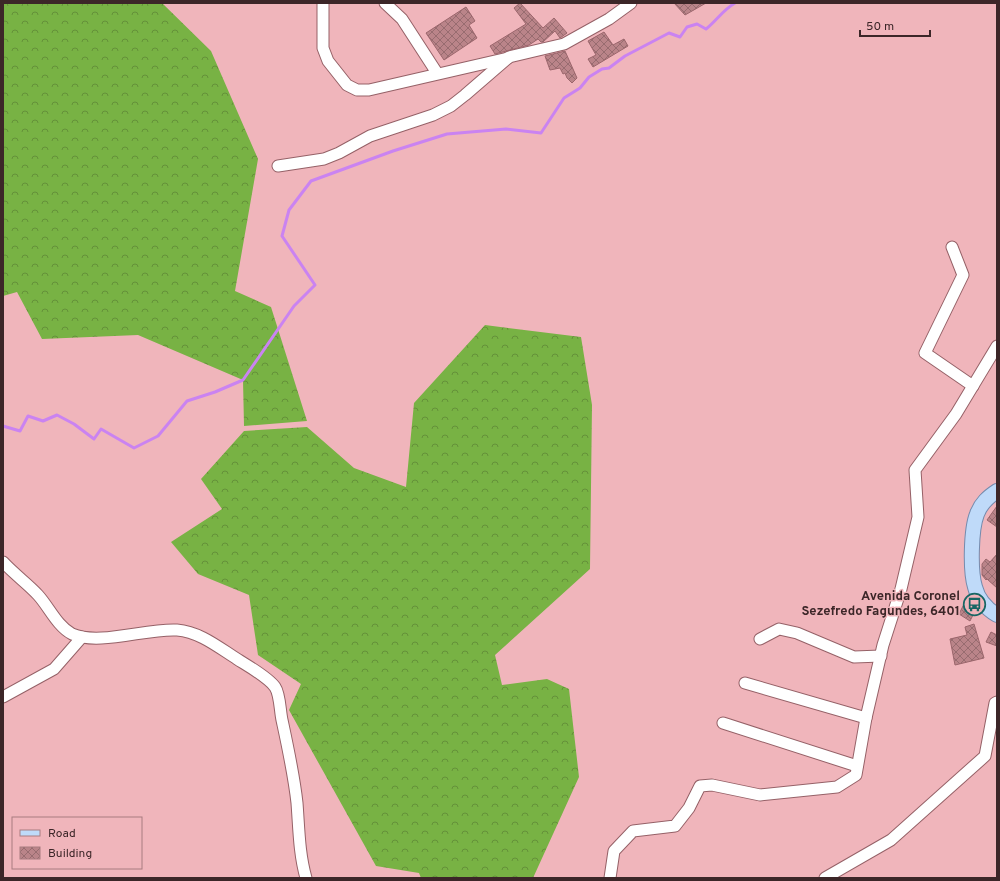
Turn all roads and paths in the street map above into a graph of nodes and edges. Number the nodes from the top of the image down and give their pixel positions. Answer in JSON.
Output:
{"nodes":[{"id":1,"x":323,"y":3,"type":"edge"},
{"id":2,"x":385,"y":3,"type":"edge"},
{"id":3,"x":630,"y":3,"type":"edge"},
{"id":4,"x":509,"y":57,"type":"junction"},
{"id":5,"x":437,"y":73,"type":"junction"},
{"id":6,"x":278,"y":166,"type":"dead end"},
{"id":7,"x":952,"y":247,"type":"dead end"},
{"id":8,"x":997,"y":346,"type":"edge"},
{"id":9,"x":973,"y":386,"type":"junction"},
{"id":10,"x":997,"y":491,"type":"edge"},
{"id":11,"x":3,"y":562,"type":"edge"},
{"id":12,"x":997,"y":615,"type":"edge"},
{"id":13,"x":82,"y":637,"type":"junction"},
{"id":14,"x":760,"y":639,"type":"dead end"},
{"id":15,"x":881,"y":656,"type":"junction"},
{"id":16,"x":745,"y":683,"type":"dead end"},
{"id":17,"x":3,"y":696,"type":"edge"},
{"id":18,"x":997,"y":702,"type":"edge"},
{"id":19,"x":866,"y":718,"type":"junction"},
{"id":20,"x":723,"y":723,"type":"dead end"},
{"id":21,"x":857,"y":766,"type":"junction"},
{"id":22,"x":306,"y":878,"type":"edge"},
{"id":23,"x":610,"y":878,"type":"edge"},
{"id":24,"x":825,"y":878,"type":"edge"}],
"edges":[{"from":1,"to":5,"type":"street"},
{"from":2,"to":5,"type":"street"},
{"from":3,"to":4,"type":"street"},
{"from":4,"to":5,"type":"street"},
{"from":4,"to":6,"type":"street"},
{"from":7,"to":9,"type":"street"},
{"from":8,"to":9,"type":"street"},
{"from":9,"to":15,"type":"street"},
{"from":10,"to":12,"type":"main road"},
{"from":11,"to":13,"type":"street"},
{"from":13,"to":17,"type":"street"},
{"from":13,"to":22,"type":"street"},
{"from":14,"to":15,"type":"street"},
{"from":15,"to":19,"type":"street"},
{"from":16,"to":19,"type":"street"},
{"from":18,"to":24,"type":"street"},
{"from":19,"to":21,"type":"street"},
{"from":20,"to":21,"type":"street"},
{"from":21,"to":23,"type":"street"}]}
